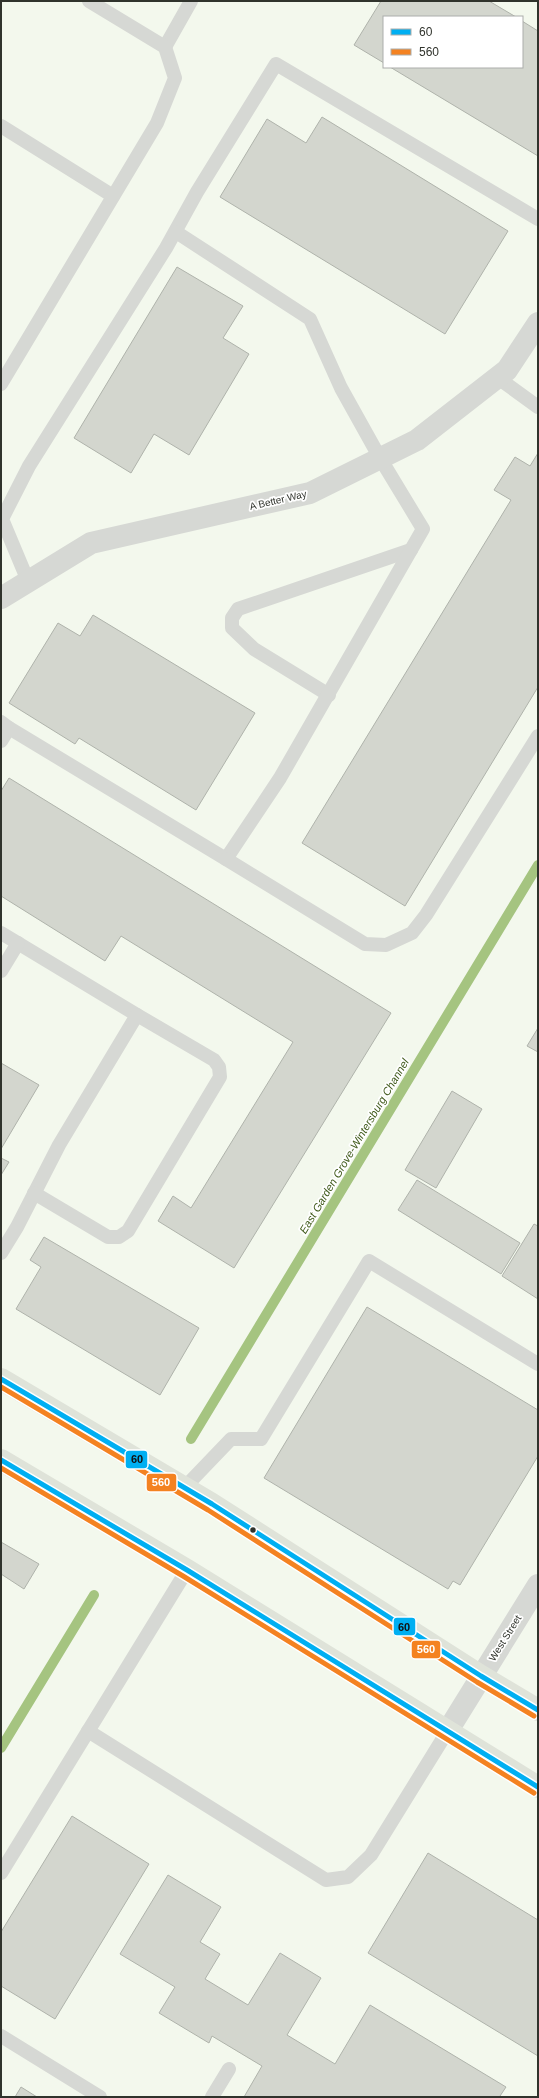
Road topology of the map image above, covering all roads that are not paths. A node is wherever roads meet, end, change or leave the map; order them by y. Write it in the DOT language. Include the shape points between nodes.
graph roads {
  1 [pos="88,1"];
  2 [pos="191,1"];
  3 [pos="165,47"];
  4 [pos="1,126"];
  5 [pos="113,196"];
  6 [pos="538,219"];
  7 [pos="176,232"];
  8 [pos="538,323"];
  9 [pos="498,378"];
  10 [pos="1,384"];
  11 [pos="538,407"];
  12 [pos="380,458"];
  13 [pos="411,550"];
  14 [pos="28,580"];
  15 [pos="1,598"];
  16 [pos="329,695"];
  17 [pos="5,725"];
  18 [pos="538,736"];
  19 [pos="1,741"];
  20 [pos="226,859"];
  21 [pos="1,933"];
  22 [pos="18,943"];
  23 [pos="1,972"];
  24 [pos="137,1014"];
  25 [pos="34,1192"];
  26 [pos="1,1253"];
  27 [pos="538,1364"];
  28 [pos="1,1379"];
  29 [pos="1,1460"];
  30 [pos="185,1487"];
  31 [pos="187,1570"];
  32 [pos="538,1586"];
  33 [pos="481,1676"];
  34 [pos="538,1710"];
  35 [pos="88,1731"];
  36 [pos="448,1732"];
  37 [pos="538,1787"];
  38 [pos="1,1873"];
  39 [pos="1,2036"];
  40 [pos="229,2069"];
  41 [pos="100,2097"];
  42 [pos="212,2097"];
  1 -- 3 [label="lane"];
  2 -- 3 [label="lane"];
  3 -- 5 [label="lane" via="175,78 157,123"];
  4 -- 5 [label="lane"];
  5 -- 10 [label="lane"];
  6 -- 7 [label="lane" via="276,64"];
  7 -- 12 [label="lane" via="310,319 341,388"];
  7 -- 14 [label="lane" via="29,466 2,519"];
  8 -- 9 [label="street, A Better Way" via="507,370"];
  9 -- 11 [label="lane"];
  9 -- 12 [label="street, A Better Way" via="417,440"];
  12 -- 13 [label="lane" via="423,529"];
  12 -- 14 [label="street, A Better Way" via="310,493 91,543"];
  13 -- 16 [label="lane"];
  13 -- 16 [label="lane" via="238,609 232,618 232,628 254,649"];
  14 -- 15 [label="street, A Better Way"];
  16 -- 20 [label="lane" via="280,778"];
  17 -- 19 [label="lane"];
  17 -- 20 [label="lane"];
  18 -- 20 [label="lane" via="426,915 412,933 386,945 365,944"];
  21 -- 22 [label="lane"];
  22 -- 23 [label="lane"];
  22 -- 24 [label="lane"];
  24 -- 25 [label="lane"];
  24 -- 25 [label="lane" via="214,1060 219,1067 220,1077 124,1234 108,1237"];
  25 -- 26 [label="lane"];
  27 -- 30 [label="lane" via="369,1261 261,1439 231,1439"];
  28 -- 30 [label="main road"];
  29 -- 31 [label="main road"];
  30 -- 33 [label="main road"];
  31 -- 35 [label="lane"];
  31 -- 36 [label="main road"];
  32 -- 33 [label="street, West Street"];
  33 -- 34 [label="main road"];
  33 -- 36 [label="street, West Street"];
  35 -- 36 [label="lane" via="326,1880 348,1877 371,1855"];
  35 -- 38 [label="lane"];
  36 -- 37 [label="main road"];
  39 -- 41 [label="lane"];
  40 -- 42 [label="lane"];
}
